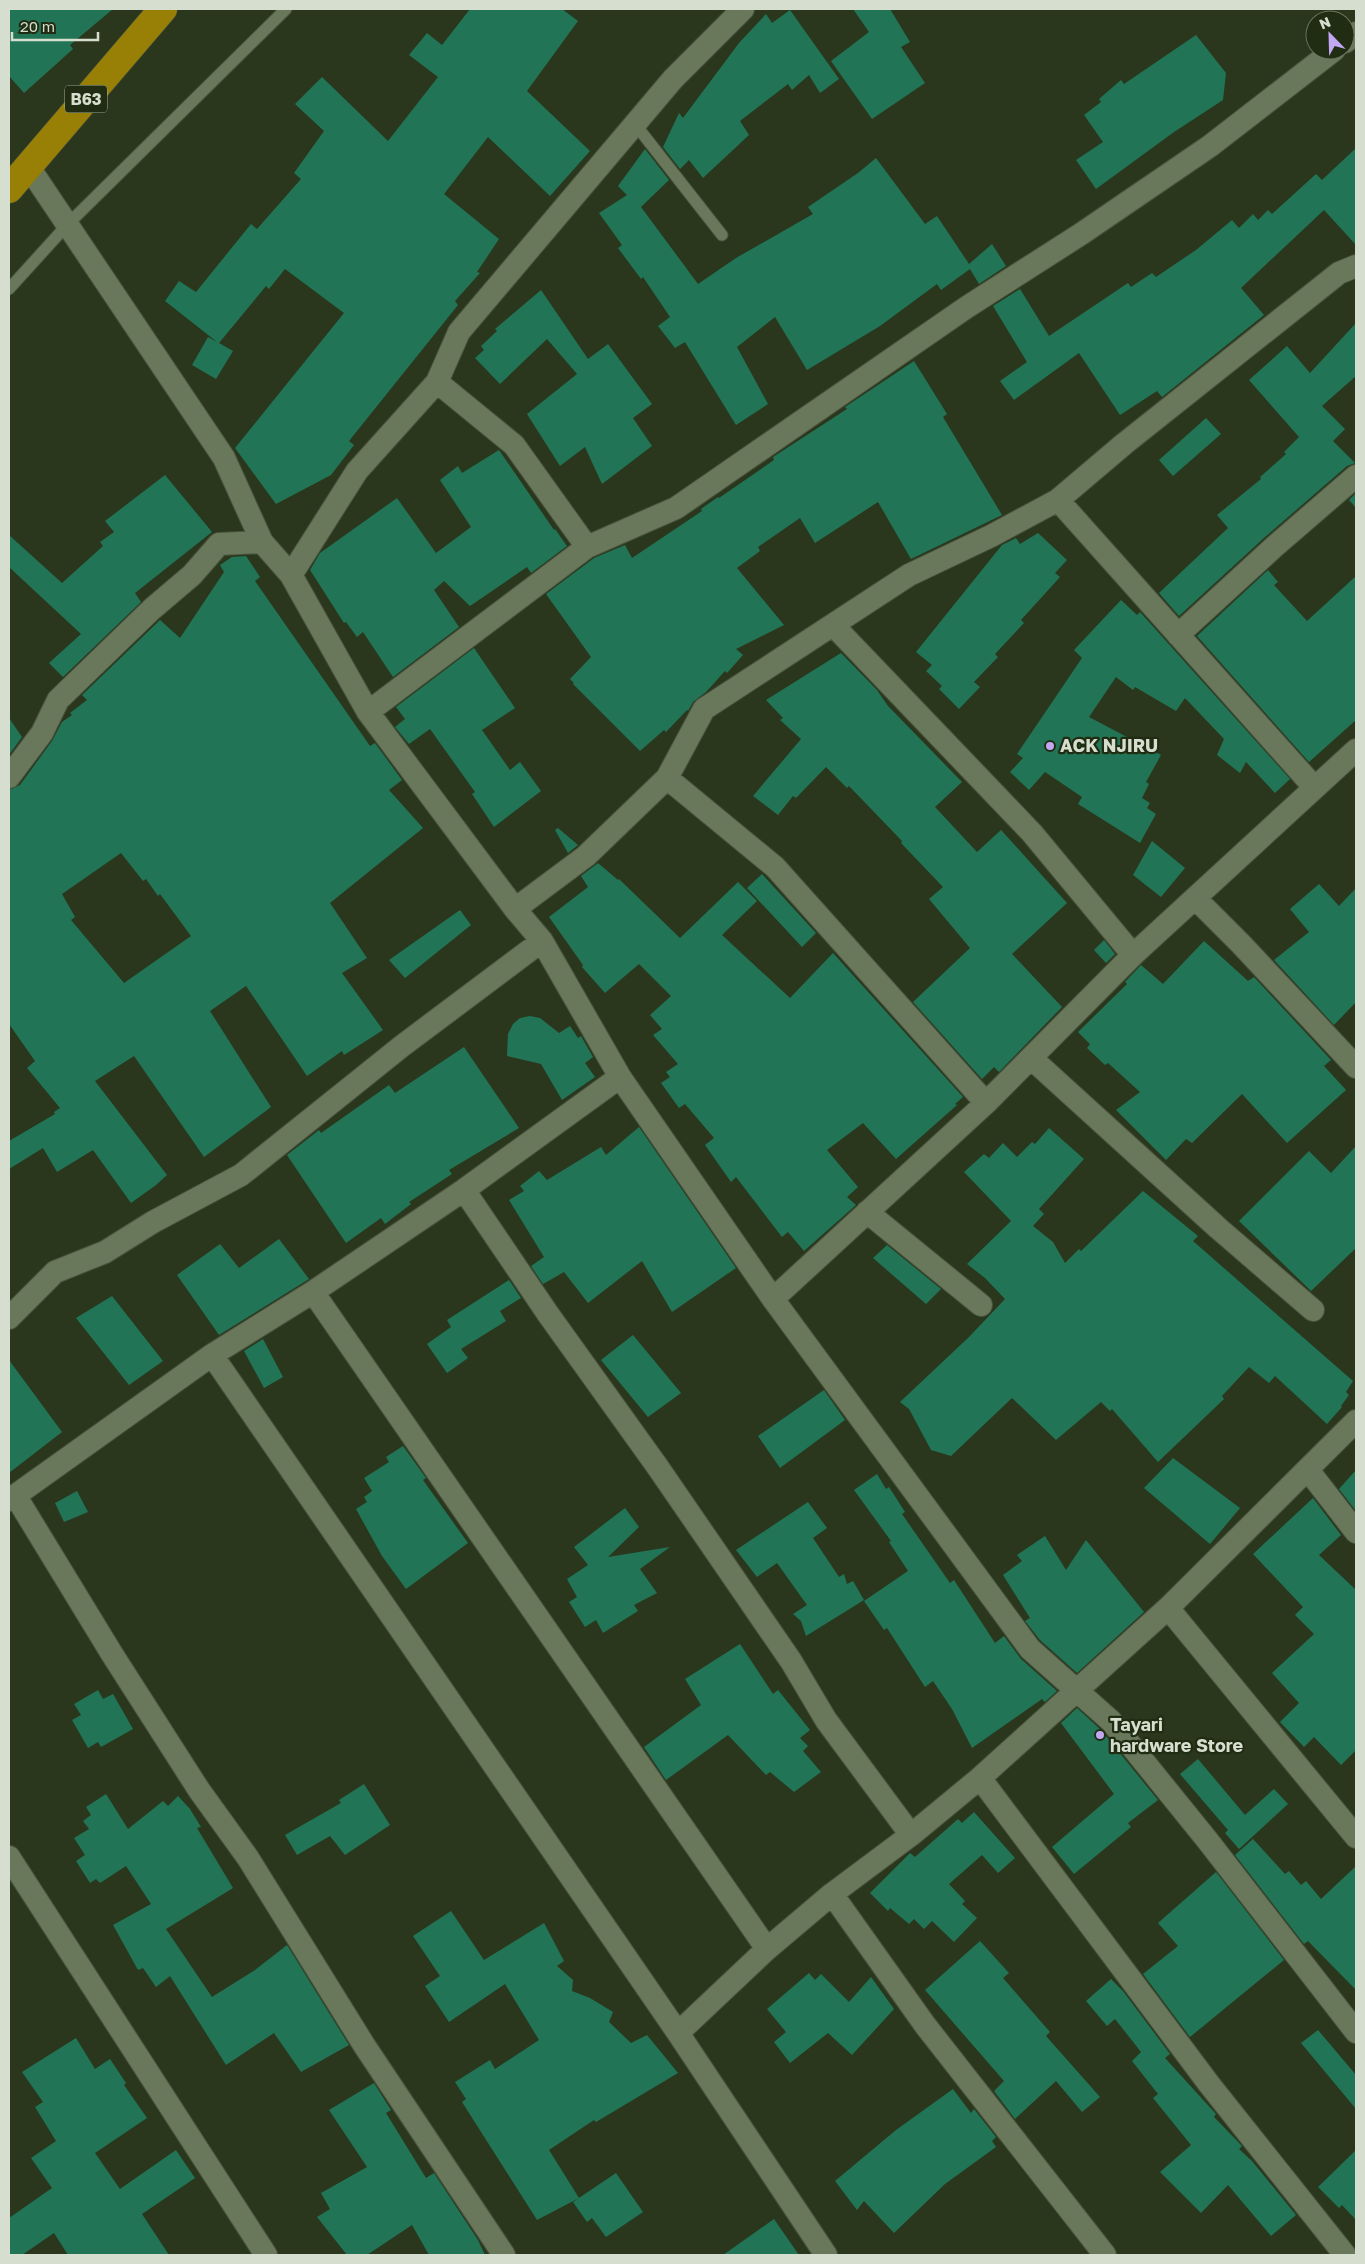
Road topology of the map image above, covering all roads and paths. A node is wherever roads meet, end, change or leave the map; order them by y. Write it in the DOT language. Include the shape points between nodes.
graph roads {
  1 [pos="163,9"];
  2 [pos="286,9"];
  3 [pos="743,9"];
  4 [pos="1321,60"];
  5 [pos="635,124"];
  6 [pos="28,166"];
  7 [pos="9,189"];
  8 [pos="67,226"];
  9 [pos="722,235"];
  10 [pos="1356,266"];
  11 [pos="9,289"];
  12 [pos="437,382"];
  13 [pos="1356,476"];
  14 [pos="1058,500"];
  15 [pos="262,542"];
  16 [pos="587,547"];
  17 [pos="291,575"];
  18 [pos="833,625"];
  19 [pos="1178,635"];
  20 [pos="368,712"];
  21 [pos="1356,750"];
  22 [pos="9,777"];
  23 [pos="667,778"];
  24 [pos="1314,787"];
  25 [pos="1195,898"];
  26 [pos="516,909"];
  27 [pos="542,941"];
  28 [pos="1133,955"];
  29 [pos="1032,1058"];
  30 [pos="1356,1067"];
  31 [pos="620,1077"];
  32 [pos="986,1104"];
  33 [pos="464,1190"];
  34 [pos="867,1212"];
  35 [pos="313,1292"];
  36 [pos="772,1299"];
  37 [pos="981,1305"];
  38 [pos="1314,1310"];
  39 [pos="9,1318"];
  40 [pos="212,1355"];
  41 [pos="1356,1421"];
  42 [pos="1308,1470"];
  43 [pos="12,1498"];
  44 [pos="1356,1532"];
  45 [pos="1168,1608"];
  46 [pos="1078,1689"];
  47 [pos="980,1778"];
  48 [pos="911,1835"];
  49 [pos="1356,1838"];
  50 [pos="9,1857"];
  51 [pos="832,1894"];
  52 [pos="768,1949"];
  53 [pos="1355,2027"];
  54 [pos="678,2033"];
  55 [pos="266,2255"];
  56 [pos="504,2255"];
  57 [pos="826,2255"];
  58 [pos="1105,2255"];
  59 [pos="1345,2255"];
  1 -- 6 [label="highway, B63"];
  2 -- 8 [label="lane"];
  3 -- 5 [label="street" via="673,79"];
  4 -- 16 [label="street" via="1210,146 967,307 676,508"];
  5 -- 9 [label="lane"];
  5 -- 12 [label="street" via="459,332"];
  6 -- 7 [label="highway, B63"];
  6 -- 8 [label="street"];
  8 -- 11 [label="lane"];
  8 -- 15 [label="street" via="224,458"];
  10 -- 14 [label="street" via="1339,272"];
  12 -- 16 [label="street" via="514,445"];
  12 -- 17 [label="street" via="357,471"];
  13 -- 19 [label="street"];
  14 -- 18 [label="street" via="909,575"];
  14 -- 19 [label="street"];
  15 -- 17 [label="street"];
  15 -- 22 [label="street" via="220,544 192,575 58,700 42,733"];
  16 -- 20 [label="street"];
  17 -- 20 [label="street"];
  18 -- 23 [label="street" via="704,709"];
  18 -- 28 [label="street" via="1032,833"];
  19 -- 24 [label="street"];
  20 -- 26 [label="street"];
  21 -- 24 [label="street"];
  23 -- 26 [label="street" via="586,856"];
  23 -- 32 [label="street" via="775,867"];
  24 -- 25 [label="street"];
  25 -- 28 [label="street"];
  25 -- 30 [label="street"];
  26 -- 27 [label="street"];
  27 -- 31 [label="street"];
  27 -- 39 [label="street" via="402,1046 241,1176 153,1222 105,1252 56,1272"];
  28 -- 29 [label="street"];
  29 -- 32 [label="street"];
  29 -- 38 [label="street" via="1218,1228"];
  31 -- 33 [label="street"];
  31 -- 36 [label="street"];
  32 -- 34 [label="street"];
  33 -- 35 [label="street"];
  33 -- 48 [label="street" via="785,1653 826,1720"];
  34 -- 36 [label="street"];
  34 -- 37 [label="street"];
  35 -- 40 [label="street"];
  35 -- 52 [label="street"];
  36 -- 46 [label="street" via="1030,1649"];
  40 -- 43 [label="street"];
  40 -- 54 [label="street"];
  41 -- 42 [label="street"];
  42 -- 44 [label="street"];
  42 -- 45 [label="street"];
  43 -- 56 [label="street" via="199,1790 248,1858 364,2045"];
  45 -- 46 [label="street"];
  45 -- 49 [label="street"];
  46 -- 47 [label="street"];
  46 -- 53 [label="street" via="1111,1720"];
  47 -- 48 [label="street"];
  47 -- 59 [label="street" via="1209,2084"];
  48 -- 51 [label="street"];
  50 -- 55 [label="street"];
  51 -- 52 [label="street"];
  51 -- 58 [label="street" via="925,2024"];
  52 -- 54 [label="street"];
  54 -- 57 [label="street"];
}
